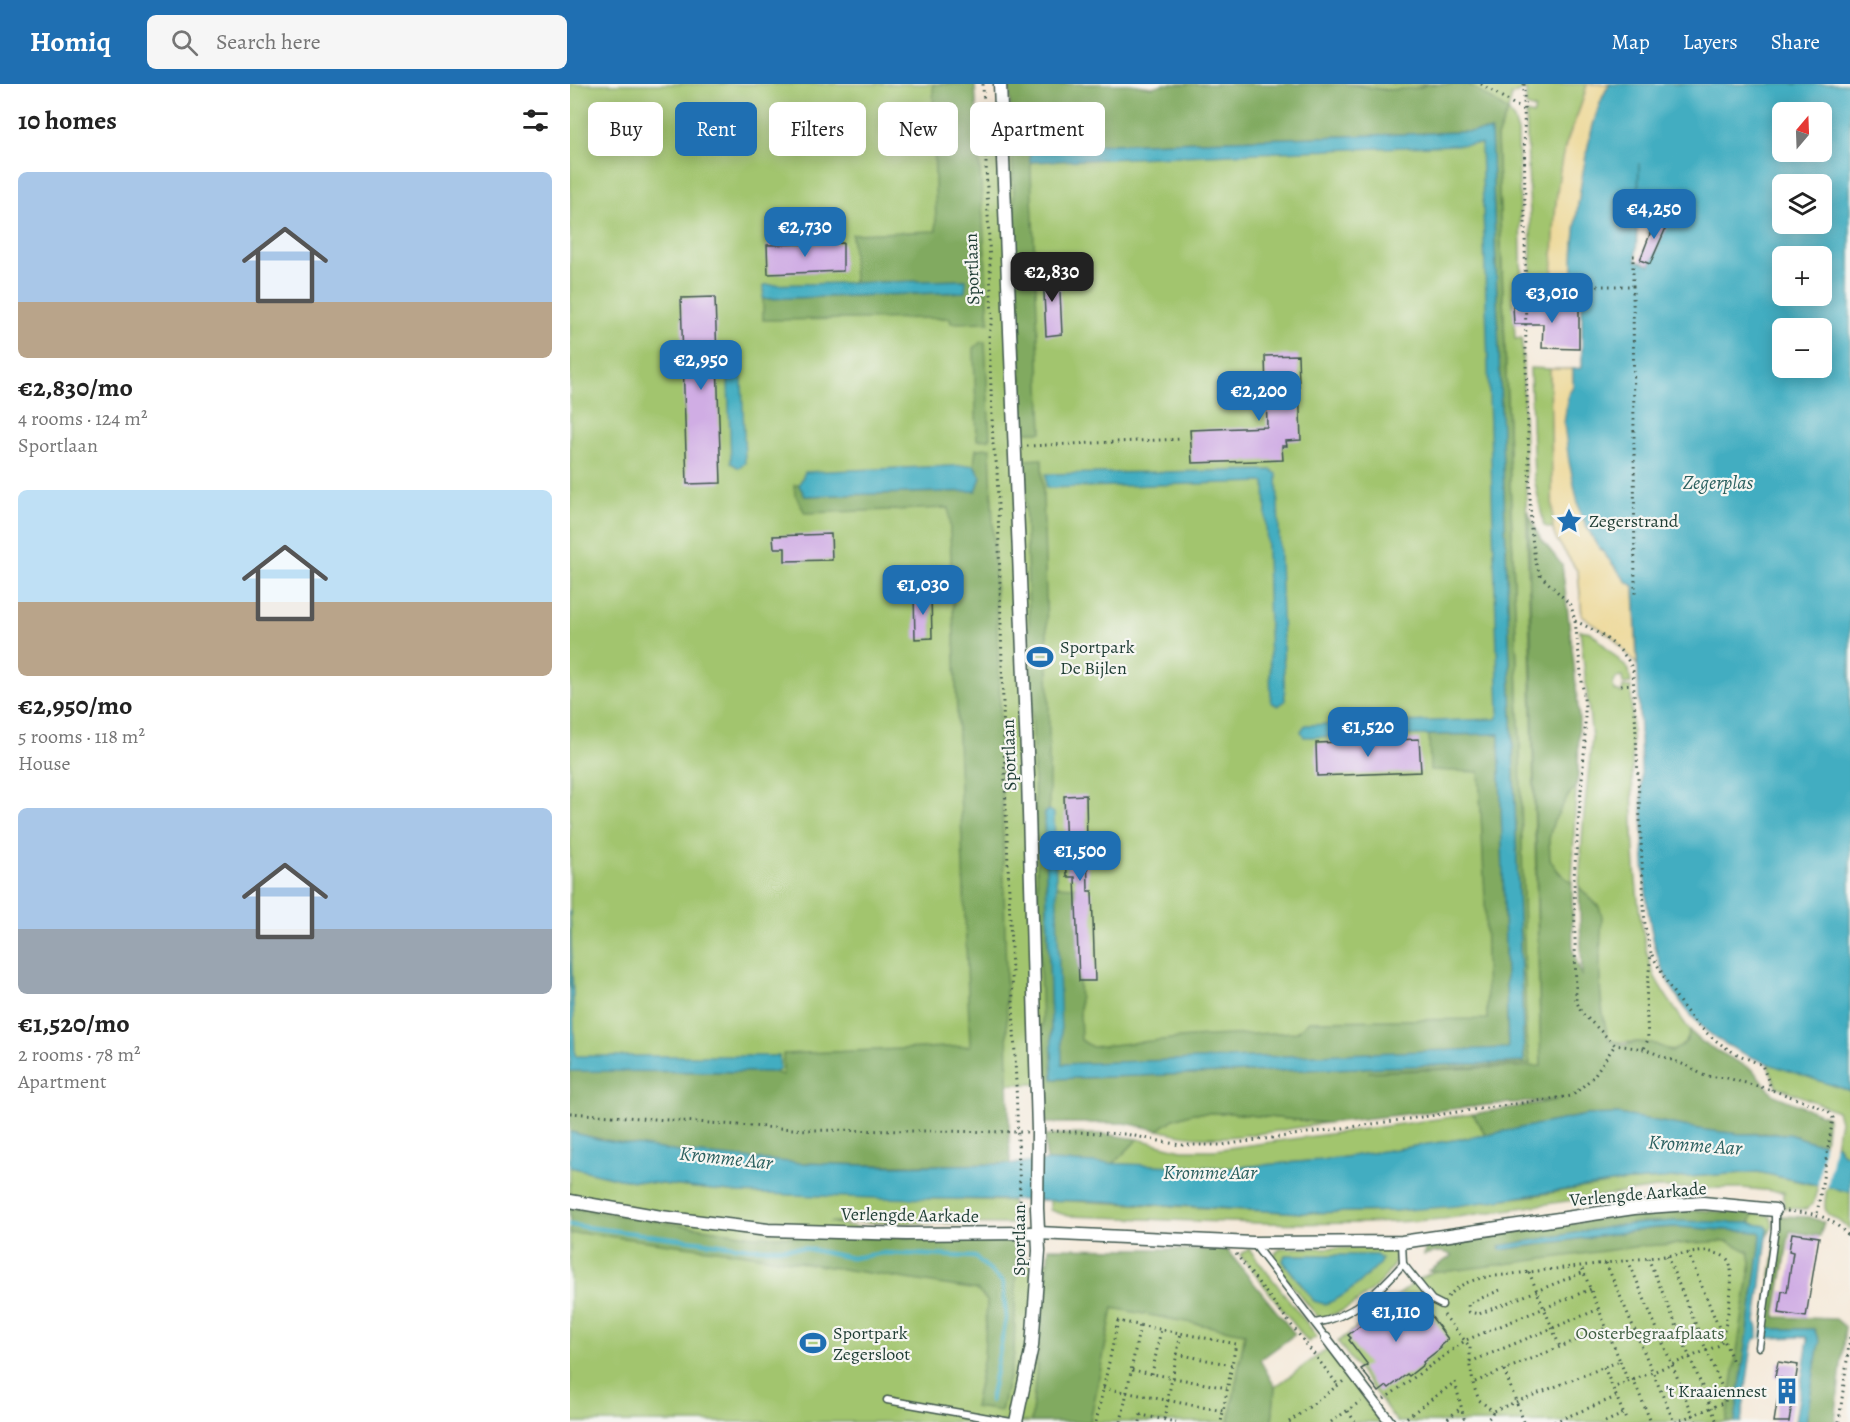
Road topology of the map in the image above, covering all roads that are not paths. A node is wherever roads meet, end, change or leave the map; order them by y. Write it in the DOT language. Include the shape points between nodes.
graph roads {
  1 [pos="1000,84"];
  2 [pos="570,1201"];
  3 [pos="1775,1210"];
  4 [pos="1038,1233"];
  5 [pos="1402,1242"];
  6 [pos="1252,1243"];
  7 [pos="1403,1264"];
  8 [pos="1442,1305"];
  9 [pos="1315,1323"];
  10 [pos="1326,1338"];
  11 [pos="1759,1347"];
  12 [pos="887,1400"];
  13 [pos="1011,1422"];
  14 [pos="1016,1422"];
  15 [pos="1390,1422"];
  1 -- 4 [label="street, Sportlaan" via="1028,777"];
  2 -- 4 [label="street, Verlengde Aarkade" via="768,1230"];
  3 -- 5 [label="street, Verlengde Aarkade" via="1703,1203 1634,1208"];
  3 -- 11 [label="lane"];
  4 -- 6 [label="street, Verlengde Aarkade"];
  4 -- 14 [label="street, Sportlaan" via="1032,1346"];
  5 -- 6 [label="street, Verlengde Aarkade"];
  5 -- 7 [label="lane"];
  6 -- 9 [label="lane"];
  7 -- 8 [label="lane" via="1432,1300"];
  7 -- 9 [label="lane" via="1359,1305 1332,1321"];
  9 -- 10 [label="lane"];
  10 -- 15 [label="street"];
  12 -- 13 [label="lane"];
}
